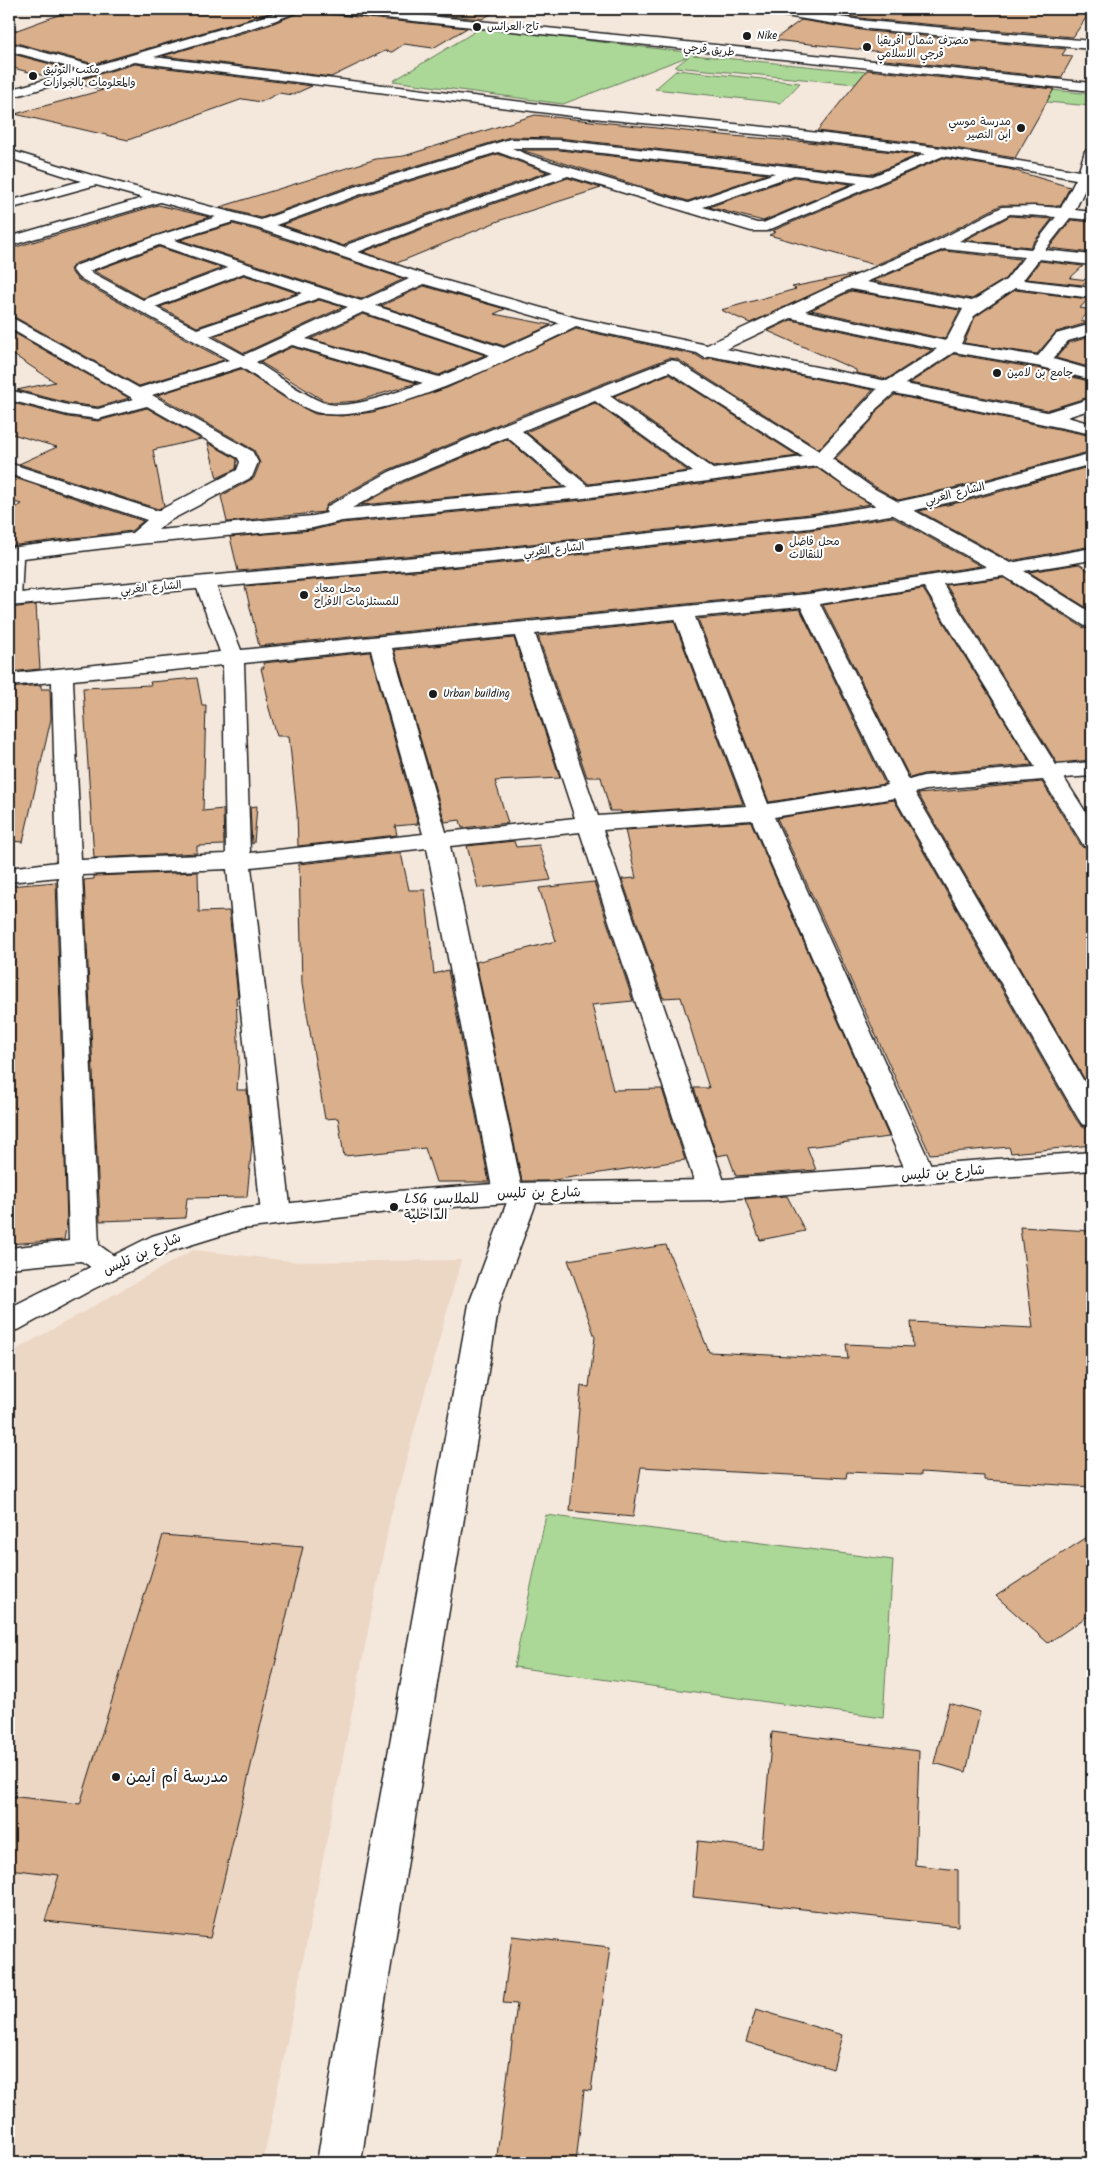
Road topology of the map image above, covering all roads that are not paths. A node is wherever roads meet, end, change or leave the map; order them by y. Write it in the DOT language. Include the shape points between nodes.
graph roads {
  1 [pos="300,9"];
  2 [pos="327,9"];
  3 [pos="399,9"];
  4 [pos="783,14"];
  5 [pos="883,14"];
  6 [pos="868,25"];
  7 [pos="1092,45"];
  8 [pos="9,47"];
  9 [pos="132,58"];
  10 [pos="92,69"];
  11 [pos="1092,78"];
  12 [pos="1092,87"];
  13 [pos="9,94"];
  14 [pos="572,112"];
  15 [pos="563,123"];
  16 [pos="550,131"];
  17 [pos="503,146"];
  18 [pos="1092,151"];
  19 [pos="942,152"];
  20 [pos="9,154"];
  21 [pos="570,171"];
  22 [pos="795,171"];
  23 [pos="1088,176"];
  24 [pos="96,180"];
  25 [pos="874,181"];
  26 [pos="161,197"];
  27 [pos="9,204"];
  28 [pos="690,207"];
  29 [pos="1067,212"];
  30 [pos="1092,216"];
  31 [pos="233,217"];
  32 [pos="262,225"];
  33 [pos="159,240"];
  34 [pos="9,242"];
  35 [pos="942,244"];
  36 [pos="1035,253"];
  37 [pos="347,255"];
  38 [pos="1092,260"];
  39 [pos="244,267"];
  40 [pos="422,279"];
  41 [pos="1012,283"];
  42 [pos="848,284"];
  43 [pos="320,292"];
  44 [pos="1092,293"];
  45 [pos="143,306"];
  46 [pos="975,306"];
  47 [pos="360,308"];
  48 [pos="789,313"];
  49 [pos="9,321"];
  50 [pos="574,322"];
  51 [pos="1092,329"];
  52 [pos="194,336"];
  53 [pos="289,339"];
  54 [pos="951,347"];
  55 [pos="710,351"];
  56 [pos="506,354"];
  57 [pos="243,361"];
  58 [pos="1043,362"];
  59 [pos="670,365"];
  60 [pos="1092,375"];
  61 [pos="439,382"];
  62 [pos="892,386"];
  63 [pos="596,394"];
  64 [pos="9,395"];
  65 [pos="142,397"];
  66 [pos="1092,403"];
  67 [pos="1048,418"];
  68 [pos="508,429"];
  69 [pos="1092,430"];
  70 [pos="1092,458"];
  71 [pos="821,460"];
  72 [pos="9,468"];
  73 [pos="708,474"];
  74 [pos="584,492"];
  75 [pos="897,508"];
  76 [pos="160,518"];
  77 [pos="313,522"];
  78 [pos="138,538"];
  79 [pos="11,554"];
  80 [pos="1092,554"];
  81 [pos="1008,570"];
  82 [pos="930,580"];
  83 [pos="205,583"];
  84 [pos="10,599"];
  85 [pos="808,600"];
  86 [pos="683,613"];
  87 [pos="1092,622"];
  88 [pos="523,629"];
  89 [pos="380,644"];
  90 [pos="233,658"];
  91 [pos="62,675"];
  92 [pos="9,680"];
  93 [pos="1092,769"];
  94 [pos="1050,773"];
  95 [pos="902,790"];
  96 [pos="760,812"];
  97 [pos="588,824"];
  98 [pos="437,840"];
  99 [pos="1092,841"];
  100 [pos="238,861"];
  101 [pos="68,868"];
  102 [pos="9,874"];
  103 [pos="1092,1118"];
  104 [pos="1092,1161"];
  105 [pos="921,1174"];
  106 [pos="712,1190"];
  107 [pos="517,1193"];
  108 [pos="276,1214"];
  109 [pos="84,1250"];
  110 [pos="9,1258"];
  111 [pos="110,1268"];
  112 [pos="9,1321"];
  113 [pos="338,2163"];
  1 -- 9 [label="main road" via="232,32"];
  2 -- 12 [label="main road, طريق قرجي"];
  3 -- 11 [label="main road, طريق قرجي"];
  4 -- 6 [label="main road"];
  5 -- 6 [label="main road"];
  6 -- 7 [label="main road"];
  8 -- 10 [label="main road"];
  9 -- 10 [label="main road"];
  9 -- 14 [label="main road"];
  10 -- 13 [label="main road"];
  14 -- 15 [label="main road"];
  14 -- 19 [label="main road"];
  16 -- 17 [label="main road"];
  17 -- 21 [label="main road" via="526,159"];
  17 -- 22 [label="main road" via="559,144"];
  17 -- 32 [label="main road" via="356,191"];
  18 -- 23 [label="main road"];
  19 -- 23 [label="main road"];
  19 -- 25 [label="main road"];
  20 -- 24 [label="main road"];
  21 -- 28 [label="main road"];
  21 -- 37 [label="main road" via="364,243"];
  22 -- 25 [label="main road"];
  22 -- 28 [label="main road"];
  23 -- 29 [label="main road"];
  24 -- 26 [label="main road"];
  24 -- 27 [label="main road"];
  25 -- 28 [label="main road" via="766,228 756,228"];
  26 -- 31 [label="main road"];
  26 -- 34 [label="main road"];
  29 -- 30 [label="main road"];
  29 -- 35 [label="main road" via="1007,210"];
  29 -- 36 [label="main road"];
  31 -- 32 [label="main road"];
  31 -- 33 [label="main road"];
  32 -- 37 [label="main road"];
  33 -- 39 [label="main road"];
  33 -- 45 [label="main road" via="80,269 83,274"];
  35 -- 36 [label="main road"];
  35 -- 42 [label="main road"];
  36 -- 38 [label="main road"];
  36 -- 41 [label="main road"];
  37 -- 40 [label="main road"];
  39 -- 43 [label="main road"];
  39 -- 45 [label="main road"];
  40 -- 47 [label="main road"];
  40 -- 50 [label="main road"];
  41 -- 44 [label="main road"];
  41 -- 46 [label="main road"];
  42 -- 46 [label="main road"];
  42 -- 48 [label="main road"];
  43 -- 47 [label="main road"];
  43 -- 52 [label="main road"];
  45 -- 52 [label="main road"];
  46 -- 54 [label="main road" via="967,314"];
  47 -- 53 [label="main road"];
  47 -- 56 [label="main road"];
  48 -- 54 [label="main road"];
  48 -- 55 [label="main road"];
  49 -- 65 [label="main road"];
  50 -- 55 [label="main road"];
  50 -- 56 [label="main road"];
  51 -- 58 [label="main road" via="1062,336"];
  52 -- 57 [label="main road"];
  53 -- 57 [label="main road"];
  53 -- 61 [label="main road"];
  54 -- 58 [label="main road"];
  54 -- 62 [label="main road"];
  55 -- 59 [label="main road"];
  55 -- 62 [label="main road"];
  56 -- 61 [label="main road"];
  57 -- 61 [label="main road" via="327,410 352,410"];
  57 -- 65 [label="main road"];
  58 -- 60 [label="main road"];
  59 -- 63 [label="main road"];
  59 -- 71 [label="main road"];
  62 -- 67 [label="main road"];
  62 -- 71 [label="main road" via="868,407 864,416"];
  63 -- 68 [label="main road"];
  63 -- 73 [label="main road"];
  64 -- 65 [label="main road" via="98,414"];
  65 -- 76 [label="main road" via="246,456 249,462 245,473"];
  66 -- 67 [label="main road"];
  67 -- 69 [label="main road"];
  68 -- 74 [label="main road"];
  68 -- 77 [label="main road" via="396,476"];
  70 -- 75 [label="main road, الشارع الغربي"];
  71 -- 73 [label="main road"];
  71 -- 75 [label="main road" via="866,492"];
  72 -- 76 [label="main road"];
  73 -- 74 [label="main road"];
  74 -- 77 [label="main road" via="362,513"];
  75 -- 81 [label="main road"];
  75 -- 83 [label="main road, الشارع الغربي" via="670,538"];
  76 -- 78 [label="main road"];
  77 -- 78 [label="main road"];
  78 -- 79 [label="main road"];
  79 -- 84 [label="main road"];
  80 -- 81 [label="main road"];
  81 -- 82 [label="main road"];
  81 -- 87 [label="main road"];
  82 -- 85 [label="main road"];
  82 -- 94 [label="main road"];
  83 -- 84 [label="main road, الشارع الغربي"];
  83 -- 90 [label="main road"];
  85 -- 86 [label="main road"];
  85 -- 95 [label="main road"];
  86 -- 88 [label="main road"];
  86 -- 96 [label="main road"];
  88 -- 89 [label="main road"];
  88 -- 97 [label="main road"];
  89 -- 90 [label="main road"];
  89 -- 98 [label="main road"];
  90 -- 91 [label="main road"];
  90 -- 100 [label="main road"];
  91 -- 92 [label="main road"];
  91 -- 101 [label="main road"];
  93 -- 94 [label="main road"];
  94 -- 95 [label="main road" via="923,783"];
  94 -- 99 [label="main road"];
  95 -- 96 [label="main road"];
  95 -- 103 [label="main road"];
  96 -- 97 [label="main road"];
  96 -- 105 [label="main road"];
  97 -- 98 [label="main road"];
  97 -- 106 [label="main road"];
  98 -- 100 [label="main road"];
  98 -- 107 [label="main road"];
  100 -- 101 [label="main road"];
  100 -- 108 [label="main road"];
  101 -- 102 [label="main road"];
  101 -- 109 [label="main road"];
  104 -- 105 [label="main road, شارع بن تليس"];
  105 -- 106 [label="main road, شارع بن تليس"];
  106 -- 107 [label="main road, شارع بن تليس"];
  107 -- 108 [label="main road, شارع بن تليس"];
  107 -- 113 [label="main road" via="484,1304"];
  108 -- 111 [label="main road, شارع بن تليس" via="240,1219 189,1233"];
  109 -- 110 [label="main road"];
  109 -- 111 [label="main road" via="96,1255"];
  111 -- 112 [label="main road, شارع بن تليس"];
}
